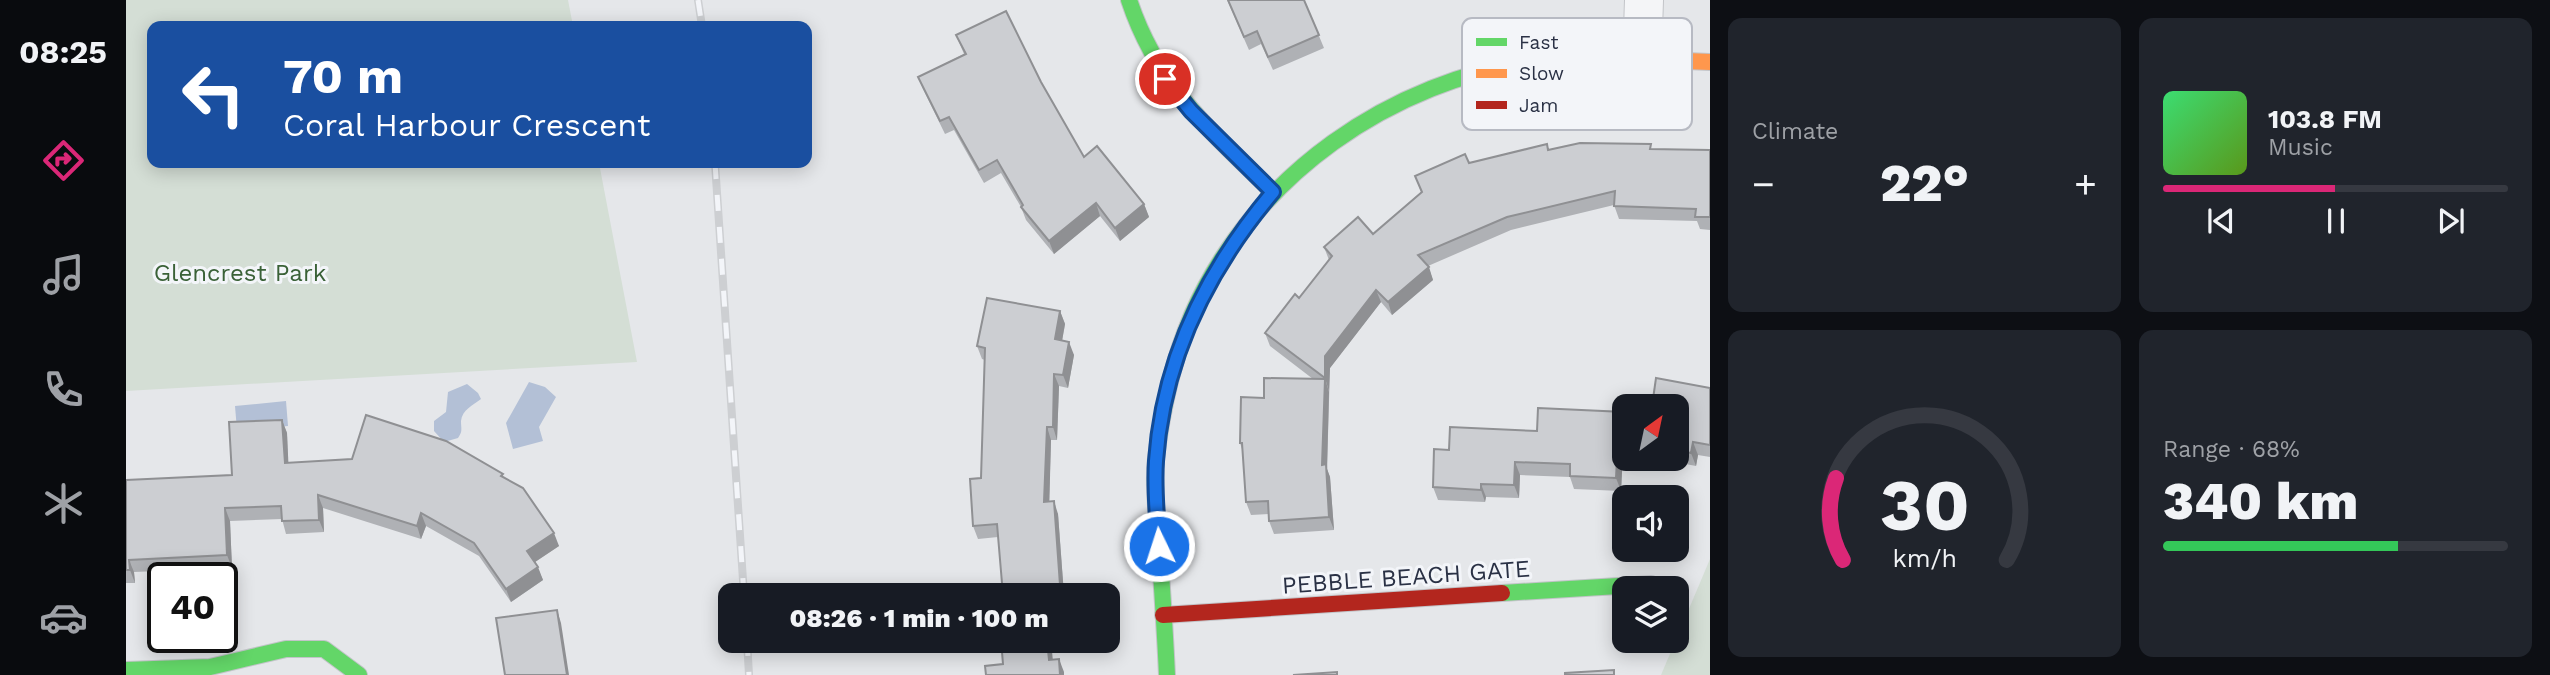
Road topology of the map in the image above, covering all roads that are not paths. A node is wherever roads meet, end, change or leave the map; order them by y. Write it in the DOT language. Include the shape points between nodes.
graph roads {
  1 [pos="1129,0"];
  2 [pos="1644,0"];
  3 [pos="1643,18"];
  4 [pos="1692,61"];
  5 [pos="1710,62"];
  6 [pos="1462,77"];
  7 [pos="1273,192"];
  8 [pos="1612,586"];
  9 [pos="1163,615"];
  10 [pos="126,670"];
  11 [pos="359,675"];
  12 [pos="1167,675"];
  1 -- 7 [label="street" via="1144,43 1165,79"];
  2 -- 3 [label="street"];
  4 -- 5 [label="street"];
  6 -- 7 [label="street" via="1413,93 1359,122"];
  7 -- 9 [label="street" via="1215,270 1188,327 1167,388 1156,460"];
  8 -- 9 [label="street, PEBBLE BEACH GATE"];
  9 -- 12 [label="street"];
  10 -- 11 [label="street" via="210,667 286,649 324,649"];
}
